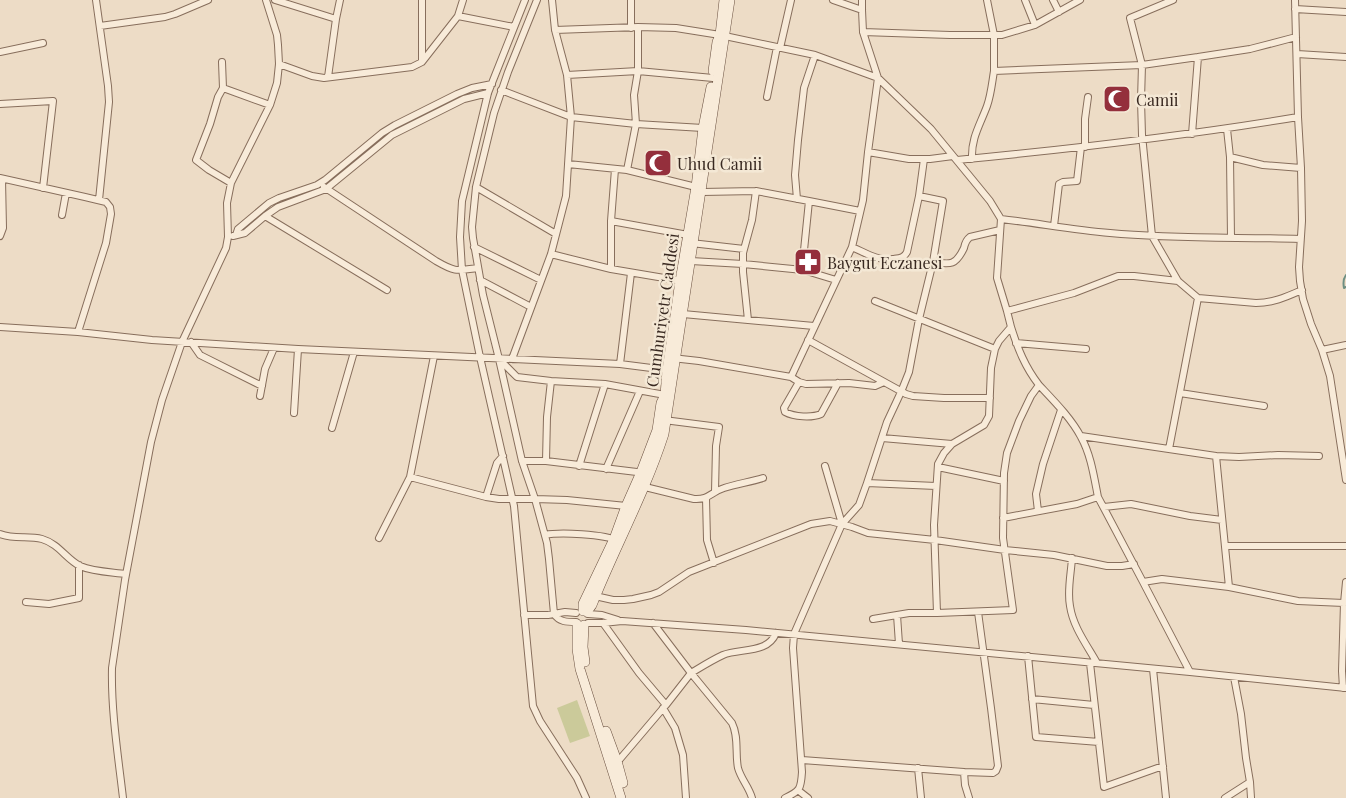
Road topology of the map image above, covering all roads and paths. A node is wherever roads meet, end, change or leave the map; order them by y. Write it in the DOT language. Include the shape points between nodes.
graph roads {
  1 [pos="96,0"];
  2 [pos="208,0"];
  3 [pos="266,0"];
  4 [pos="275,0"];
  5 [pos="340,0"];
  6 [pos="422,0"];
  7 [pos="463,0"];
  8 [pos="525,0"];
  9 [pos="537,0"];
  10 [pos="552,0"];
  11 [pos="630,0"];
  12 [pos="724,0"];
  13 [pos="730,0"];
  14 [pos="791,0"];
  15 [pos="833,0"];
  16 [pos="862,0"];
  17 [pos="986,0"];
  18 [pos="1025,0"];
  19 [pos="1053,0"];
  20 [pos="1080,0"];
  21 [pos="1173,0"];
  22 [pos="1295,0"];
  23 [pos="1295,9"];
  24 [pos="862,10"];
  25 [pos="1059,12"];
  26 [pos="1346,12"];
  27 [pos="458,16"];
  28 [pos="336,19"];
  29 [pos="1035,25"];
  30 [pos="100,26"];
  31 [pos="514,27"];
  32 [pos="634,28"];
  33 [pos="555,30"];
  34 [pos="863,32"];
  35 [pos="722,35"];
  36 [pos="994,35"];
  37 [pos="1296,37"];
  38 [pos="43,43"];
  39 [pos="779,47"];
  40 [pos="0,52"];
  41 [pos="1297,54"];
  42 [pos="814,55"];
  43 [pos="1346,57"];
  44 [pos="1198,58"];
  45 [pos="222,62"];
  46 [pos="422,62"];
  47 [pos="279,64"];
  48 [pos="1142,66"];
  49 [pos="638,71"];
  50 [pos="994,72"];
  51 [pos="567,75"];
  52 [pos="328,77"];
  53 [pos="712,78"];
  54 [pos="878,78"];
  55 [pos="492,84"];
  56 [pos="223,88"];
  57 [pos="501,90"];
  58 [pos="488,93"];
  59 [pos="1088,97"];
  60 [pos="768,98"];
  61 [pos="0,104"];
  62 [pos="270,105"];
  63 [pos="572,117"];
  64 [pos="1298,117"];
  65 [pos="636,124"];
  66 [pos="704,128"];
  67 [pos="1227,129"];
  68 [pos="1192,134"];
  69 [pos="1143,139"];
  70 [pos="1083,147"];
  71 [pos="868,152"];
  72 [pos="1230,157"];
  73 [pos="955,158"];
  74 [pos="924,159"];
  75 [pos="972,159"];
  76 [pos="568,164"];
  77 [pos="1301,168"];
  78 [pos="614,169"];
  79 [pos="627,170"];
  80 [pos="1,178"];
  81 [pos="231,183"];
  82 [pos="321,183"];
  83 [pos="476,187"];
  84 [pos="43,188"];
  85 [pos="326,188"];
  86 [pos="699,189"];
  87 [pos="756,191"];
  88 [pos="66,192"];
  89 [pos="919,196"];
  90 [pos="797,199"];
  91 [pos="99,200"];
  92 [pos="809,201"];
  93 [pos="860,211"];
  94 [pos="62,215"];
  95 [pos="265,216"];
  96 [pos="1001,218"];
  97 [pos="611,221"];
  98 [pos="1054,226"];
  99 [pos="1000,230"];
  100 [pos="556,234"];
  101 [pos="236,235"];
  102 [pos="0,236"];
  103 [pos="1152,236"];
  104 [pos="228,237"];
  105 [pos="1231,238"];
  106 [pos="1300,239"];
  107 [pos="689,240"];
  108 [pos="474,247"];
  109 [pos="852,247"];
  110 [pos="744,249"];
  111 [pos="551,254"];
  112 [pos="691,262"];
  113 [pos="933,262"];
  114 [pos="743,264"];
  115 [pos="478,268"];
  116 [pos="611,269"];
  117 [pos="462,270"];
  118 [pos="802,270"];
  119 [pos="631,272"];
  120 [pos="480,280"];
  121 [pos="541,280"];
  122 [pos="836,280"];
  123 [pos="684,281"];
  124 [pos="1178,281"];
  125 [pos="386,290"];
  126 [pos="1302,290"];
  127 [pos="1198,298"];
  128 [pos="874,301"];
  129 [pos="532,308"];
  130 [pos="1008,311"];
  131 [pos="683,314"];
  132 [pos="919,319"];
  133 [pos="748,320"];
  134 [pos="814,326"];
  135 [pos="0,327"];
  136 [pos="1012,327"];
  137 [pos="78,332"];
  138 [pos="808,340"];
  139 [pos="182,342"];
  140 [pos="191,342"];
  141 [pos="1016,343"];
  142 [pos="1346,345"];
  143 [pos="274,348"];
  144 [pos="298,349"];
  145 [pos="995,349"];
  146 [pos="1086,349"];
  147 [pos="1322,350"];
  148 [pos="354,352"];
  149 [pos="434,356"];
  150 [pos="480,357"];
  151 [pos="673,358"];
  152 [pos="499,359"];
  153 [pos="512,359"];
  154 [pos="620,364"];
  155 [pos="667,370"];
  156 [pos="791,376"];
  157 [pos="551,381"];
  158 [pos="799,382"];
  159 [pos="884,382"];
  160 [pos="838,383"];
  161 [pos="604,384"];
  162 [pos="1040,385"];
  163 [pos="262,386"];
  164 [pos="640,391"];
  165 [pos="901,392"];
  166 [pos="1180,394"];
  167 [pos="665,395"];
  168 [pos="260,396"];
  169 [pos="990,398"];
  170 [pos="1264,406"];
  171 [pos="1061,410"];
  172 [pos="294,413"];
  173 [pos="663,420"];
  174 [pos="332,428"];
  175 [pos="1081,436"];
  176 [pos="882,438"];
  177 [pos="952,444"];
  178 [pos="1344,444"];
  179 [pos="1169,449"];
  180 [pos="503,456"];
  181 [pos="1216,456"];
  182 [pos="1319,456"];
  183 [pos="522,461"];
  184 [pos="546,461"];
  185 [pos="579,466"];
  186 [pos="824,466"];
  187 [pos="938,467"];
  188 [pos="606,469"];
  189 [pos="646,473"];
  190 [pos="410,477"];
  191 [pos="763,478"];
  192 [pos="1346,480"];
  193 [pos="1004,481"];
  194 [pos="867,483"];
  195 [pos="640,485"];
  196 [pos="936,486"];
  197 [pos="715,492"];
  198 [pos="486,497"];
  199 [pos="1098,497"];
  200 [pos="535,498"];
  201 [pos="706,498"];
  202 [pos="512,500"];
  203 [pos="626,506"];
  204 [pos="1104,507"];
  205 [pos="1038,511"];
  206 [pos="1003,518"];
  207 [pos="1222,520"];
  208 [pos="842,524"];
  209 [pos="0,534"];
  210 [pos="545,535"];
  211 [pos="378,538"];
  212 [pos="616,540"];
  213 [pos="934,540"];
  214 [pos="1225,546"];
  215 [pos="1346,546"];
  216 [pos="1005,550"];
  217 [pos="1072,558"];
  218 [pos="714,563"];
  219 [pos="1134,564"];
  220 [pos="79,565"];
  221 [pos="126,574"];
  222 [pos="1143,582"];
  223 [pos="1346,582"];
  224 [pos="1229,587"];
  225 [pos="596,596"];
  226 [pos="26,602"];
  227 [pos="1344,603"];
  228 [pos="584,612"];
  229 [pos="978,612"];
  230 [pos="937,613"];
  231 [pos="554,614"];
  232 [pos="897,614"];
  233 [pos="524,615"];
  234 [pos="873,618"];
  235 [pos="622,621"];
  236 [pos="581,623"];
  237 [pos="602,623"];
  238 [pos="654,623"];
  239 [pos="776,633"];
  240 [pos="794,634"];
  241 [pos="899,644"];
  242 [pos="983,651"];
  243 [pos="1028,656"];
  244 [pos="1093,663"];
  245 [pos="1153,669"];
  246 [pos="1190,672"];
  247 [pos="691,673"];
  248 [pos="1234,677"];
  249 [pos="1344,688"];
  250 [pos="1032,699"];
  251 [pos="1094,705"];
  252 [pos="664,707"];
  253 [pos="1099,742"];
  254 [pos="802,760"];
  255 [pos="614,763"];
  256 [pos="1163,766"];
  257 [pos="918,768"];
  258 [pos="964,772"];
  259 [pos="1250,782"];
  260 [pos="798,791"];
  261 [pos="123,798"];
  262 [pos="586,798"];
  263 [pos="621,798"];
  264 [pos="626,798"];
  265 [pos="686,798"];
  266 [pos="752,798"];
  267 [pos="785,798"];
  268 [pos="808,798"];
  269 [pos="921,798"];
  270 [pos="969,798"];
  271 [pos="1166,798"];
  272 [pos="1226,798"];
  273 [pos="1252,798"];
  1 -- 30 [label="street"];
  2 -- 30 [label="street" via="165,17"];
  3 -- 47 [label="street" via="276,35"];
  4 -- 28 [label="street"];
  5 -- 28 [label="street"];
  6 -- 46 [label="street"];
  7 -- 27 [label="street"];
  8 -- 31 [label="street"];
  9 -- 57 [label="street"];
  10 -- 33 [label="street"];
  11 -- 32 [label="street"];
  12 -- 35 [label="main road"];
  13 -- 35 [label="main road"];
  14 -- 39 [label="street"];
  15 -- 24 [label="street"];
  16 -- 24 [label="street"];
  17 -- 36 [label="street"];
  18 -- 29 [label="street"];
  19 -- 25 [label="street"];
  20 -- 25 [label="street"];
  21 -- 48 [label="street" via="1130,18"];
  22 -- 23 [label="street"];
  23 -- 26 [label="street"];
  23 -- 37 [label="street"];
  24 -- 34 [label="street"];
  25 -- 29 [label="street"];
  27 -- 31 [label="street"];
  27 -- 46 [label="street"];
  28 -- 52 [label="street"];
  29 -- 36 [label="street"];
  30 -- 91 [label="street" via="109,102"];
  31 -- 55 [label="street"];
  32 -- 33 [label="street"];
  32 -- 35 [label="street" via="676,28"];
  32 -- 49 [label="street"];
  33 -- 51 [label="street"];
  34 -- 36 [label="street"];
  34 -- 54 [label="street"];
  35 -- 39 [label="street"];
  35 -- 53 [label="main road" via="717,42"];
  35 -- 86 [label="main road"];
  36 -- 50 [label="street"];
  37 -- 41 [label="street"];
  37 -- 44 [label="street"];
  38 -- 40 [label="street"];
  39 -- 42 [label="street"];
  39 -- 60 [label="street"];
  41 -- 43 [label="street"];
  41 -- 64 [label="street"];
  42 -- 54 [label="street"];
  42 -- 90 [label="street" via="804,88 795,175"];
  44 -- 48 [label="street"];
  44 -- 68 [label="street"];
  45 -- 56 [label="street"];
  46 -- 52 [label="street" via="406,69"];
  47 -- 52 [label="street" via="316,77"];
  47 -- 62 [label="street"];
  48 -- 50 [label="street"];
  48 -- 69 [label="street"];
  49 -- 51 [label="street"];
  49 -- 53 [label="street"];
  49 -- 65 [label="street" via="634,95"];
  50 -- 75 [label="street" via="988,104 974,136"];
  51 -- 63 [label="street"];
  53 -- 66 [label="main road"];
  54 -- 71 [label="street"];
  54 -- 73 [label="street" via="931,129"];
  55 -- 58 [label="street"];
  55 -- 82 [label="street" via="457,94 394,125"];
  56 -- 62 [label="street"];
  56 -- 81 [label="street" via="196,160"];
  57 -- 63 [label="street"];
  57 -- 83 [label="street"];
  58 -- 85 [label="street" via="472,96 392,135"];
  58 -- 117 [label="street" via="462,201"];
  59 -- 70 [label="street"];
  61 -- 84 [label="street" via="53,101"];
  62 -- 81 [label="street"];
  63 -- 65 [label="street"];
  63 -- 76 [label="street"];
  64 -- 67 [label="street"];
  64 -- 77 [label="street"];
  65 -- 66 [label="street"];
  65 -- 79 [label="street"];
  66 -- 86 [label="main road"];
  67 -- 68 [label="street"];
  67 -- 72 [label="street"];
  68 -- 69 [label="street"];
  69 -- 70 [label="street"];
  69 -- 103 [label="street"];
  70 -- 75 [label="street"];
  70 -- 98 [label="street" via="1077,182 1060,184"];
  71 -- 74 [label="street"];
  71 -- 93 [label="street"];
  72 -- 77 [label="street" via="1263,166"];
  72 -- 105 [label="street"];
  73 -- 74 [label="street"];
  73 -- 75 [label="street"];
  73 -- 96 [label="street"];
  74 -- 89 [label="street"];
  76 -- 78 [label="street"];
  76 -- 100 [label="street" via="566,196"];
  77 -- 106 [label="street"];
  78 -- 79 [label="street"];
  78 -- 97 [label="street"];
  79 -- 86 [label="street"];
  80 -- 84 [label="street"];
  80 -- 102 [label="street" via="3,228"];
  81 -- 104 [label="street" via="226,211"];
  82 -- 85 [label="street"];
  82 -- 101 [label="street" via="279,198 238,229"];
  83 -- 100 [label="street"];
  83 -- 108 [label="street" via="472,227"];
  84 -- 88 [label="street"];
  85 -- 95 [label="street" via="285,204"];
  85 -- 117 [label="street" via="436,261 451,269"];
  86 -- 87 [label="street"];
  86 -- 107 [label="main road"];
  87 -- 90 [label="street"];
  87 -- 110 [label="street"];
  88 -- 91 [label="street"];
  88 -- 94 [label="street"];
  89 -- 109 [label="street" via="904,257 883,260"];
  89 -- 113 [label="street" via="943,201"];
  90 -- 92 [label="street"];
  91 -- 137 [label="street" via="110,207 109,230"];
  92 -- 93 [label="street"];
  92 -- 118 [label="street"];
  93 -- 109 [label="street"];
  95 -- 101 [label="street" via="245,233"];
  95 -- 125 [label="street"];
  96 -- 98 [label="street"];
  96 -- 99 [label="street"];
  97 -- 107 [label="street"];
  97 -- 116 [label="street"];
  98 -- 103 [label="street"];
  99 -- 113 [label="street" via="970,237 954,262"];
  99 -- 130 [label="street" via="997,278"];
  100 -- 111 [label="street"];
  101 -- 104 [label="street"];
  103 -- 105 [label="street"];
  103 -- 124 [label="street"];
  104 -- 139 [label="street" via="226,248"];
  105 -- 106 [label="street"];
  106 -- 126 [label="street"];
  107 -- 110 [label="street"];
  107 -- 112 [label="main road"];
  107 -- 123 [label="main road, Cumhuriyetr Caddesi"];
  108 -- 115 [label="street"];
  108 -- 121 [label="street"];
  109 -- 122 [label="street"];
  110 -- 114 [label="street"];
  111 -- 116 [label="street"];
  111 -- 121 [label="street"];
  112 -- 114 [label="street"];
  112 -- 123 [label="main road"];
  113 -- 132 [label="street"];
  114 -- 118 [label="street"];
  114 -- 133 [label="street"];
  115 -- 117 [label="street"];
  115 -- 120 [label="street"];
  116 -- 119 [label="street"];
  117 -- 150 [label="street"];
  118 -- 122 [label="street"];
  119 -- 123 [label="street"];
  119 -- 154 [label="street"];
  120 -- 129 [label="street"];
  120 -- 152 [label="street"];
  121 -- 129 [label="street"];
  122 -- 134 [label="street"];
  123 -- 131 [label="main road"];
  123 -- 151 [label="main road, Cumhuriyetr Caddesi"];
  124 -- 127 [label="street"];
  124 -- 130 [label="street" via="1118,276 1074,293"];
  126 -- 127 [label="street" via="1265,303"];
  126 -- 147 [label="street"];
  127 -- 166 [label="street"];
  128 -- 132 [label="street"];
  129 -- 153 [label="street"];
  130 -- 136 [label="street"];
  131 -- 133 [label="street"];
  131 -- 151 [label="main road"];
  132 -- 145 [label="street"];
  132 -- 165 [label="street"];
  133 -- 134 [label="street"];
  134 -- 138 [label="street"];
  135 -- 137 [label="street"];
  136 -- 141 [label="street"];
  136 -- 145 [label="street"];
  137 -- 139 [label="street"];
  138 -- 156 [label="street"];
  138 -- 159 [label="street"];
  139 -- 140 [label="street"];
  139 -- 221 [label="street" via="151,442"];
  140 -- 143 [label="street"];
  140 -- 163 [label="street" via="200,355"];
  141 -- 146 [label="street"];
  141 -- 162 [label="street" via="1029,371"];
  142 -- 147 [label="street"];
  143 -- 144 [label="street"];
  143 -- 163 [label="street"];
  144 -- 148 [label="street"];
  144 -- 172 [label="street"];
  145 -- 169 [label="street"];
  147 -- 178 [label="street"];
  148 -- 149 [label="street"];
  148 -- 174 [label="street"];
  149 -- 150 [label="street"];
  149 -- 190 [label="street"];
  150 -- 152 [label="street"];
  150 -- 180 [label="street"];
  151 -- 155 [label="main road, Cumhuriyetr Caddesi"];
  151 -- 156 [label="street"];
  151 -- 173 [label="main road"];
  152 -- 153 [label="street"];
  152 -- 157 [label="street" via="517,377"];
  152 -- 183 [label="street"];
  153 -- 154 [label="street"];
  154 -- 155 [label="street"];
  155 -- 167 [label="main road, Cumhuriyetr Caddesi"];
  156 -- 158 [label="street"];
  157 -- 161 [label="street"];
  157 -- 184 [label="street"];
  158 -- 160 [label="street"];
  158 -- 160 [label="street" via="784,410 787,414 821,414"];
  159 -- 160 [label="street" via="875,386"];
  159 -- 165 [label="street"];
  161 -- 164 [label="street"];
  161 -- 185 [label="street"];
  162 -- 171 [label="street"];
  162 -- 193 [label="street" via="1031,396 1007,453"];
  163 -- 168 [label="street"];
  164 -- 167 [label="street"];
  164 -- 188 [label="street"];
  165 -- 169 [label="street" via="913,396"];
  165 -- 176 [label="street"];
  166 -- 170 [label="street"];
  166 -- 179 [label="street"];
  167 -- 173 [label="main road, Cumhuriyetr Caddesi"];
  169 -- 177 [label="street" via="989,416 984,425"];
  171 -- 175 [label="street"];
  171 -- 205 [label="street" via="1042,464 1036,494"];
  173 -- 189 [label="main road" via="664,434"];
  173 -- 197 [label="street" via="719,427"];
  175 -- 179 [label="street"];
  175 -- 199 [label="street" via="1091,462"];
  176 -- 177 [label="street"];
  176 -- 194 [label="street"];
  177 -- 187 [label="street"];
  178 -- 192 [label="street"];
  179 -- 181 [label="street"];
  180 -- 198 [label="street" via="497,463"];
  180 -- 202 [label="street"];
  181 -- 182 [label="street"];
  181 -- 207 [label="street"];
  183 -- 184 [label="street"];
  183 -- 200 [label="street"];
  184 -- 185 [label="street"];
  185 -- 188 [label="street"];
  186 -- 208 [label="street"];
  187 -- 193 [label="street"];
  187 -- 196 [label="street"];
  188 -- 189 [label="street"];
  189 -- 195 [label="main road"];
  190 -- 198 [label="street"];
  190 -- 211 [label="street"];
  191 -- 197 [label="street"];
  193 -- 206 [label="street"];
  194 -- 196 [label="street"];
  194 -- 208 [label="street" via="859,504"];
  195 -- 201 [label="street" via="694,499"];
  195 -- 203 [label="main road"];
  195 -- 212 [label="main road"];
  196 -- 213 [label="street"];
  197 -- 201 [label="street"];
  198 -- 202 [label="street"];
  199 -- 204 [label="street"];
  199 -- 205 [label="street"];
  200 -- 202 [label="street"];
  200 -- 203 [label="street"];
  200 -- 210 [label="street"];
  201 -- 218 [label="street" via="707,540"];
  202 -- 233 [label="street"];
  203 -- 212 [label="main road"];
  204 -- 207 [label="street" via="1131,504"];
  204 -- 219 [label="street"];
  205 -- 206 [label="street"];
  206 -- 216 [label="street"];
  207 -- 214 [label="street"];
  208 -- 213 [label="street" via="868,533"];
  208 -- 218 [label="street" via="830,521 811,524"];
  208 -- 240 [label="street"];
  209 -- 220 [label="street" via="13,538 37,538 55,544"];
  210 -- 212 [label="street" via="598,536"];
  210 -- 231 [label="street"];
  212 -- 225 [label="main road"];
  212 -- 228 [label="main road" via="586,597"];
  213 -- 216 [label="street"];
  213 -- 230 [label="street"];
  214 -- 215 [label="street"];
  214 -- 224 [label="street"];
  216 -- 217 [label="street"];
  216 -- 229 [label="street" via="1013,610"];
  217 -- 219 [label="street" via="1107,566"];
  217 -- 244 [label="street" via="1070,605 1076,627"];
  218 -- 225 [label="street" via="690,572 643,598 613,600"];
  219 -- 222 [label="street"];
  220 -- 221 [label="street"];
  220 -- 226 [label="street" via="79,598 49,604"];
  221 -- 261 [label="street" via="112,668 112,703"];
  222 -- 224 [label="street" via="1162,579"];
  222 -- 246 [label="street"];
  223 -- 227 [label="street"];
  224 -- 227 [label="street" via="1298,601"];
  225 -- 228 [label="main road"];
  227 -- 249 [label="street"];
  228 -- 231 [label="street"];
  228 -- 235 [label="street"];
  228 -- 236 [label="street" via="590,618"];
  228 -- 236 [label="street" via="575,617"];
  229 -- 230 [label="street"];
  229 -- 242 [label="street"];
  230 -- 232 [label="street"];
  231 -- 233 [label="street"];
  231 -- 236 [label="street" via="562,621"];
  232 -- 234 [label="street"];
  232 -- 241 [label="street"];
  233 -- 262 [label="street" via="533,706"];
  235 -- 237 [label="street"];
  235 -- 238 [label="street"];
  236 -- 237 [label="street"];
  236 -- 255 [label="main road" via="587,672"];
  237 -- 252 [label="street"];
  238 -- 239 [label="street"];
  238 -- 247 [label="street"];
  239 -- 240 [label="street"];
  239 -- 247 [label="street" via="769,643 722,655"];
  240 -- 241 [label="street"];
  240 -- 254 [label="street"];
  241 -- 242 [label="street"];
  242 -- 243 [label="street"];
  242 -- 258 [label="street" via="997,768 990,774"];
  243 -- 244 [label="street"];
  243 -- 250 [label="street"];
  244 -- 245 [label="street"];
  244 -- 251 [label="street"];
  245 -- 246 [label="street"];
  245 -- 256 [label="street"];
  246 -- 248 [label="street"];
  247 -- 252 [label="street"];
  247 -- 266 [label="street" via="734,727 739,770"];
  248 -- 249 [label="street"];
  248 -- 259 [label="street"];
  250 -- 251 [label="street"];
  250 -- 253 [label="street" via="1036,737"];
  251 -- 253 [label="street"];
  252 -- 255 [label="street"];
  252 -- 265 [label="street" via="684,755"];
  253 -- 256 [label="street" via="1104,787"];
  254 -- 257 [label="street"];
  254 -- 260 [label="street"];
  255 -- 263 [label="main road"];
  255 -- 264 [label="main road"];
  256 -- 271 [label="street"];
  257 -- 258 [label="street"];
  257 -- 269 [label="street"];
  258 -- 270 [label="street"];
  259 -- 272 [label="street"];
  259 -- 273 [label="street"];
  260 -- 267 [label="street"];
  260 -- 268 [label="street"];
}
